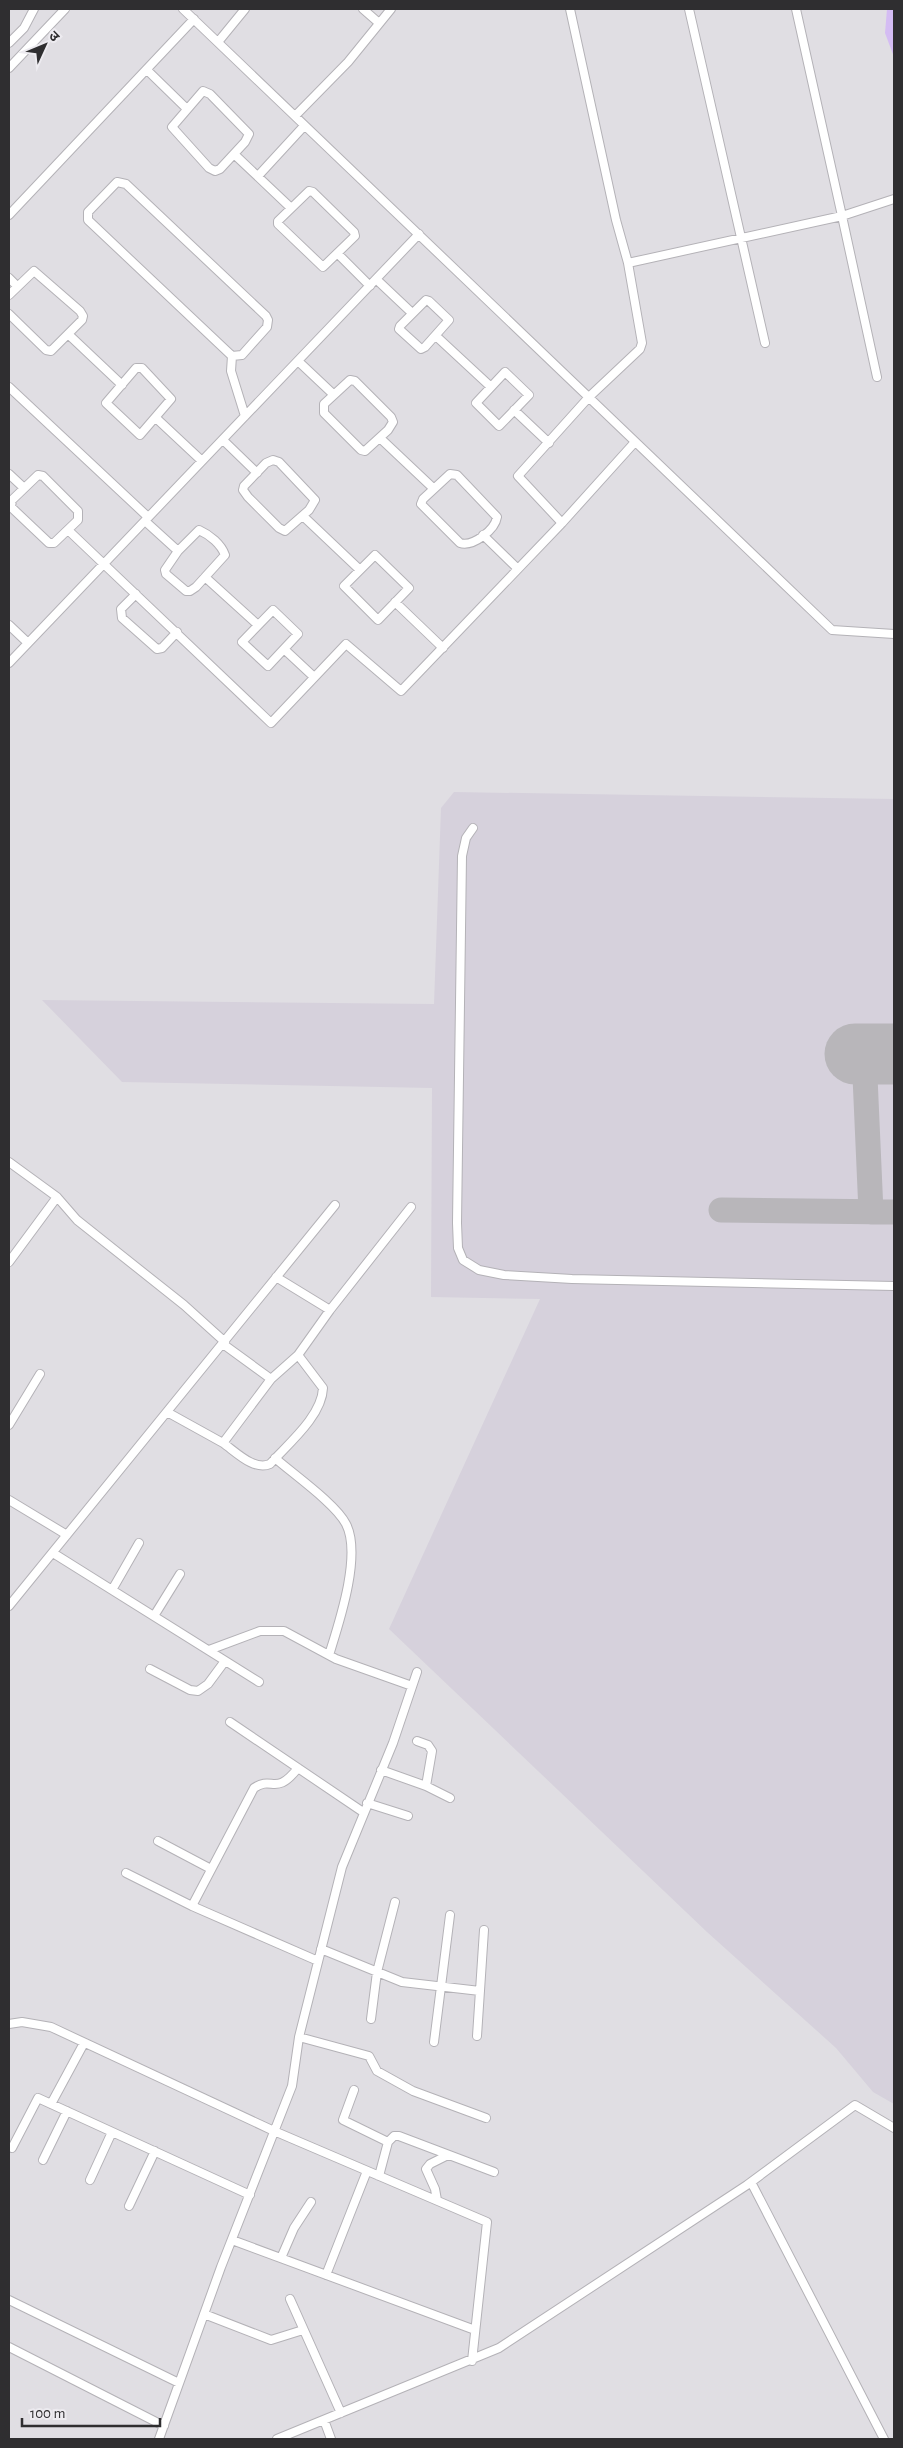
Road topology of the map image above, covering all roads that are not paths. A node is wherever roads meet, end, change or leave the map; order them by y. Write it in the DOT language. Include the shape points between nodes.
graph roads {
  1 [pos="34,9"];
  2 [pos="53,9"];
  3 [pos="65,9"];
  4 [pos="183,9"];
  5 [pos="245,9"];
  6 [pos="363,9"];
  7 [pos="391,9"];
  8 [pos="570,9"];
  9 [pos="688,9"];
  10 [pos="796,9"];
  11 [pos="57,17"];
  12 [pos="194,19"];
  13 [pos="379,23"];
  14 [pos="10,39"];
  15 [pos="218,42"];
  16 [pos="9,68"];
  17 [pos="147,70"];
  18 [pos="186,108"];
  19 [pos="295,116"];
  20 [pos="304,126"];
  21 [pos="234,154"];
  22 [pos="258,176"];
  23 [pos="894,199"];
  24 [pos="291,208"];
  25 [pos="9,215"];
  26 [pos="842,216"];
  27 [pos="419,234"];
  28 [pos="742,239"];
  29 [pos="338,254"];
  30 [pos="628,263"];
  31 [pos="9,278"];
  32 [pos="376,278"];
  33 [pos="16,286"];
  34 [pos="370,286"];
  35 [pos="9,294"];
  36 [pos="412,313"];
  37 [pos="9,314"];
  38 [pos="68,334"];
  39 [pos="436,336"];
  40 [pos="765,342"];
  41 [pos="232,356"];
  42 [pos="298,361"];
  43 [pos="877,377"];
  44 [pos="122,385"];
  45 [pos="9,387"];
  46 [pos="491,387"];
  47 [pos="333,394"];
  48 [pos="589,397"];
  49 [pos="514,410"];
  50 [pos="245,416"];
  51 [pos="156,418"];
  52 [pos="380,438"];
  53 [pos="223,440"];
  54 [pos="635,442"];
  55 [pos="549,443"];
  56 [pos="202,461"];
  57 [pos="257,473"];
  58 [pos="9,474"];
  59 [pos="24,488"];
  60 [pos="433,488"];
  61 [pos="302,516"];
  62 [pos="146,519"];
  63 [pos="562,523"];
  64 [pos="68,530"];
  65 [pos="482,535"];
  66 [pos="178,551"];
  67 [pos="104,565"];
  68 [pos="518,569"];
  69 [pos="360,570"];
  70 [pos="205,577"];
  71 [pos="136,594"];
  72 [pos="395,602"];
  73 [pos="9,625"];
  74 [pos="258,625"];
  75 [pos="177,632"];
  76 [pos="894,634"];
  77 [pos="28,644"];
  78 [pos="443,648"];
  79 [pos="284,649"];
  80 [pos="9,663"];
  81 [pos="314,677"];
  82 [pos="473,828"];
  83 [pos="9,1162"];
  84 [pos="57,1197"];
  85 [pos="335,1205"];
  86 [pos="411,1207"];
  87 [pos="9,1262"];
  88 [pos="276,1277"];
  89 [pos="894,1286"];
  90 [pos="330,1310"];
  91 [pos="224,1342"];
  92 [pos="298,1355"];
  93 [pos="40,1374"];
  94 [pos="271,1380"];
  95 [pos="167,1412"];
  96 [pos="9,1424"];
  97 [pos="224,1443"];
  98 [pos="275,1458"];
  99 [pos="9,1500"];
  100 [pos="68,1535"];
  101 [pos="139,1543"];
  102 [pos="53,1553"];
  103 [pos="180,1574"];
  104 [pos="112,1590"];
  105 [pos="9,1606"];
  106 [pos="154,1616"];
  107 [pos="209,1650"];
  108 [pos="329,1655"];
  109 [pos="226,1661"];
  110 [pos="150,1669"];
  111 [pos="417,1672"];
  112 [pos="260,1682"];
  113 [pos="412,1686"];
  114 [pos="230,1722"];
  115 [pos="417,1741"];
  116 [pos="298,1768"];
  117 [pos="381,1770"];
  118 [pos="426,1786"];
  119 [pos="450,1798"];
  120 [pos="367,1803"];
  121 [pos="364,1812"];
  122 [pos="408,1816"];
  123 [pos="158,1841"];
  124 [pos="211,1869"];
  125 [pos="126,1874"];
  126 [pos="395,1902"];
  127 [pos="192,1906"];
  128 [pos="450,1915"];
  129 [pos="484,1930"];
  130 [pos="321,1949"];
  131 [pos="318,1961"];
  132 [pos="377,1972"];
  133 [pos="440,1986"];
  134 [pos="480,1991"];
  135 [pos="370,2019"];
  136 [pos="9,2024"];
  137 [pos="477,2036"];
  138 [pos="299,2037"];
  139 [pos="434,2042"];
  140 [pos="84,2043"];
  141 [pos="354,2090"];
  142 [pos="51,2104"];
  143 [pos="67,2111"];
  144 [pos="486,2118"];
  145 [pos="894,2128"];
  146 [pos="274,2131"];
  147 [pos="112,2132"];
  148 [pos="388,2142"];
  149 [pos="12,2148"];
  150 [pos="155,2151"];
  151 [pos="448,2155"];
  152 [pos="43,2160"];
  153 [pos="367,2171"];
  154 [pos="494,2172"];
  155 [pos="379,2176"];
  156 [pos="90,2180"];
  157 [pos="751,2182"];
  158 [pos="250,2195"];
  159 [pos="436,2200"];
  160 [pos="311,2202"];
  161 [pos="129,2206"];
  162 [pos="232,2240"];
  163 [pos="281,2258"];
  164 [pos="326,2275"];
  165 [pos="290,2299"];
  166 [pos="9,2300"];
  167 [pos="204,2314"];
  168 [pos="303,2330"];
  169 [pos="475,2330"];
  170 [pos="9,2347"];
  171 [pos="472,2361"];
  172 [pos="179,2383"];
  173 [pos="341,2413"];
  174 [pos="324,2420"];
  175 [pos="164,2426"];
  176 [pos="159,2439"];
  177 [pos="277,2439"];
  178 [pos="331,2439"];
  179 [pos="884,2439"];
  1 -- 14 [label="street" via="24,28"];
  2 -- 11 [label="street"];
  3 -- 11 [label="street"];
  4 -- 12 [label="street"];
  5 -- 15 [label="street"];
  6 -- 13 [label="street"];
  7 -- 13 [label="street"];
  8 -- 30 [label="street"];
  9 -- 28 [label="street"];
  10 -- 26 [label="street"];
  11 -- 16 [label="street"];
  12 -- 15 [label="street"];
  12 -- 17 [label="street"];
  13 -- 19 [label="street" via="348,62"];
  15 -- 19 [label="street"];
  17 -- 18 [label="street"];
  17 -- 25 [label="street"];
  18 -- 21 [label="street" via="172,127 208,168 220,169"];
  18 -- 21 [label="street" via="203,91 210,94 249,134"];
  19 -- 20 [label="street"];
  20 -- 22 [label="street"];
  20 -- 27 [label="street"];
  21 -- 22 [label="street"];
  22 -- 24 [label="street"];
  23 -- 26 [label="street"];
  24 -- 29 [label="street" via="278,221 280,228 320,266 326,266"];
  24 -- 29 [label="street" via="305,193 313,192 354,232 353,239"];
  26 -- 28 [label="street"];
  26 -- 43 [label="street"];
  27 -- 32 [label="street"];
  27 -- 48 [label="street"];
  28 -- 30 [label="street"];
  28 -- 40 [label="street"];
  29 -- 34 [label="street"];
  30 -- 48 [label="street" via="642,343 640,349"];
  31 -- 33 [label="street"];
  32 -- 34 [label="street"];
  32 -- 36 [label="street"];
  33 -- 35 [label="street"];
  33 -- 38 [label="street" via="34,270 80,311 82,320"];
  34 -- 42 [label="street"];
  36 -- 39 [label="street" via="400,329 418,348 425,347"];
  36 -- 39 [label="street" via="422,302 429,300 448,318 448,323"];
  37 -- 38 [label="street" via="46,350 51,351"];
  38 -- 44 [label="street"];
  39 -- 46 [label="street"];
  41 -- 41 [label="street" via="88,220 88,212 113,184 126,184 268,320 267,327 242,355"];
  41 -- 50 [label="street" via="231,371"];
  42 -- 47 [label="street"];
  42 -- 50 [label="street"];
  44 -- 51 [label="street" via="108,400 108,406 140,434"];
  44 -- 51 [label="street" via="139,368 170,395 170,402"];
  45 -- 62 [label="street"];
  46 -- 49 [label="street" via="505,372 529,395"];
  46 -- 49 [label="street" via="476,403 500,426"];
  47 -- 52 [label="street" via="324,404 324,413 361,450 369,449"];
  47 -- 52 [label="street" via="350,380 355,381 391,417 393,422"];
  48 -- 54 [label="street"];
  48 -- 55 [label="street"];
  49 -- 55 [label="street"];
  50 -- 53 [label="street"];
  51 -- 56 [label="street"];
  52 -- 60 [label="street"];
  53 -- 56 [label="street"];
  53 -- 57 [label="street"];
  54 -- 63 [label="street"];
  54 -- 76 [label="street" via="832,630"];
  55 -- 63 [label="street" via="518,476"];
  56 -- 62 [label="street"];
  57 -- 61 [label="street" via="266,463 279,462 314,500"];
  57 -- 61 [label="street" via="243,490 272,522 285,531"];
  58 -- 59 [label="street"];
  59 -- 64 [label="street" via="35,476 42,476 78,511 78,520"];
  59 -- 64 [label="street" via="11,503 24,519 50,543 57,542"];
  60 -- 65 [label="street" via="421,502 426,511 460,543 474,543"];
  60 -- 65 [label="street" via="450,474 457,475 497,517"];
  61 -- 69 [label="street"];
  62 -- 66 [label="street"];
  62 -- 67 [label="street"];
  63 -- 68 [label="street"];
  64 -- 67 [label="street"];
  65 -- 68 [label="street"];
  66 -- 70 [label="street" via="168,564 166,574 186,591"];
  66 -- 70 [label="street" via="199,530 210,536 225,555"];
  67 -- 71 [label="street"];
  67 -- 77 [label="street"];
  68 -- 78 [label="street"];
  69 -- 72 [label="street" via="375,555 409,588"];
  69 -- 72 [label="street" via="344,586 378,620"];
  70 -- 74 [label="street"];
  71 -- 75 [label="street"];
  71 -- 75 [label="street" via="121,609 122,618 157,649"];
  72 -- 78 [label="street"];
  73 -- 77 [label="street"];
  74 -- 79 [label="street" via="273,610 298,634"];
  74 -- 79 [label="street" via="242,642 268,666"];
  75 -- 81 [label="street" via="270,723"];
  77 -- 80 [label="street"];
  78 -- 81 [label="street" via="402,691 346,644"];
  79 -- 81 [label="street"];
  82 -- 89 [label="street" via="466,838 462,856 457,1224 458,1248 463,1260 479,1270 504,1275"];
  83 -- 84 [label="street"];
  84 -- 87 [label="street"];
  84 -- 91 [label="street" via="77,1220 184,1305"];
  85 -- 88 [label="street"];
  86 -- 90 [label="street"];
  88 -- 90 [label="street"];
  88 -- 91 [label="street"];
  90 -- 92 [label="street"];
  91 -- 94 [label="street"];
  91 -- 95 [label="street"];
  92 -- 94 [label="street"];
  92 -- 98 [label="street" via="318,1379 323,1397 319,1408"];
  93 -- 96 [label="street"];
  94 -- 97 [label="street"];
  95 -- 97 [label="street"];
  95 -- 100 [label="street"];
  97 -- 98 [label="street" via="255,1465 263,1467"];
  98 -- 108 [label="street" via="340,1515 350,1534 352,1554"];
  99 -- 100 [label="street"];
  100 -- 102 [label="street"];
  101 -- 104 [label="street"];
  102 -- 104 [label="street"];
  102 -- 105 [label="street"];
  103 -- 106 [label="street"];
  104 -- 106 [label="street"];
  106 -- 107 [label="street"];
  107 -- 108 [label="street" via="271,1629 284,1631"];
  107 -- 109 [label="street"];
  108 -- 113 [label="street"];
  109 -- 110 [label="street" via="208,1684 198,1691"];
  109 -- 112 [label="street"];
  111 -- 113 [label="street"];
  113 -- 117 [label="street"];
  114 -- 116 [label="street"];
  115 -- 118 [label="street" via="432,1751"];
  116 -- 121 [label="street"];
  116 -- 124 [label="street" via="278,1786 260,1784 254,1788"];
  117 -- 118 [label="street"];
  117 -- 120 [label="street"];
  118 -- 119 [label="street"];
  120 -- 121 [label="street"];
  120 -- 122 [label="street"];
  121 -- 130 [label="street" via="342,1867"];
  123 -- 124 [label="street"];
  124 -- 127 [label="street"];
  125 -- 127 [label="street"];
  126 -- 132 [label="street"];
  127 -- 131 [label="street"];
  128 -- 133 [label="street"];
  129 -- 134 [label="street"];
  130 -- 131 [label="street"];
  130 -- 132 [label="street"];
  131 -- 138 [label="street"];
  132 -- 133 [label="street" via="402,1982"];
  132 -- 135 [label="street"];
  133 -- 134 [label="street"];
  133 -- 139 [label="street"];
  134 -- 137 [label="street"];
  136 -- 140 [label="street" via="22,2022 51,2027"];
  138 -- 144 [label="street" via="369,2056 377,2071 413,2091"];
  138 -- 146 [label="street" via="292,2086"];
  140 -- 142 [label="street"];
  140 -- 146 [label="street"];
  141 -- 148 [label="street" via="343,2120"];
  142 -- 143 [label="street"];
  142 -- 149 [label="street" via="38,2098"];
  143 -- 147 [label="street"];
  143 -- 152 [label="street"];
  145 -- 157 [label="street" via="855,2106"];
  146 -- 153 [label="street"];
  146 -- 158 [label="street"];
  147 -- 150 [label="street"];
  147 -- 156 [label="street"];
  148 -- 151 [label="street" via="399,2136"];
  148 -- 155 [label="street"];
  150 -- 158 [label="street"];
  150 -- 161 [label="street"];
  151 -- 154 [label="street"];
  151 -- 159 [label="street" via="426,2169"];
  153 -- 155 [label="street"];
  153 -- 164 [label="street"];
  155 -- 159 [label="street"];
  157 -- 171 [label="street" via="499,2348"];
  157 -- 179 [label="street"];
  158 -- 162 [label="street"];
  159 -- 169 [label="street" via="487,2222"];
  160 -- 163 [label="street" via="297,2221"];
  162 -- 163 [label="street"];
  162 -- 167 [label="street"];
  163 -- 164 [label="street"];
  164 -- 169 [label="street"];
  165 -- 168 [label="street"];
  166 -- 172 [label="street"];
  167 -- 168 [label="street" via="270,2340"];
  167 -- 172 [label="street"];
  168 -- 173 [label="street"];
  169 -- 171 [label="street"];
  170 -- 175 [label="street"];
  171 -- 173 [label="street"];
  172 -- 175 [label="street"];
  173 -- 174 [label="street"];
  174 -- 177 [label="street"];
  174 -- 178 [label="street"];
  175 -- 176 [label="street"];
}
